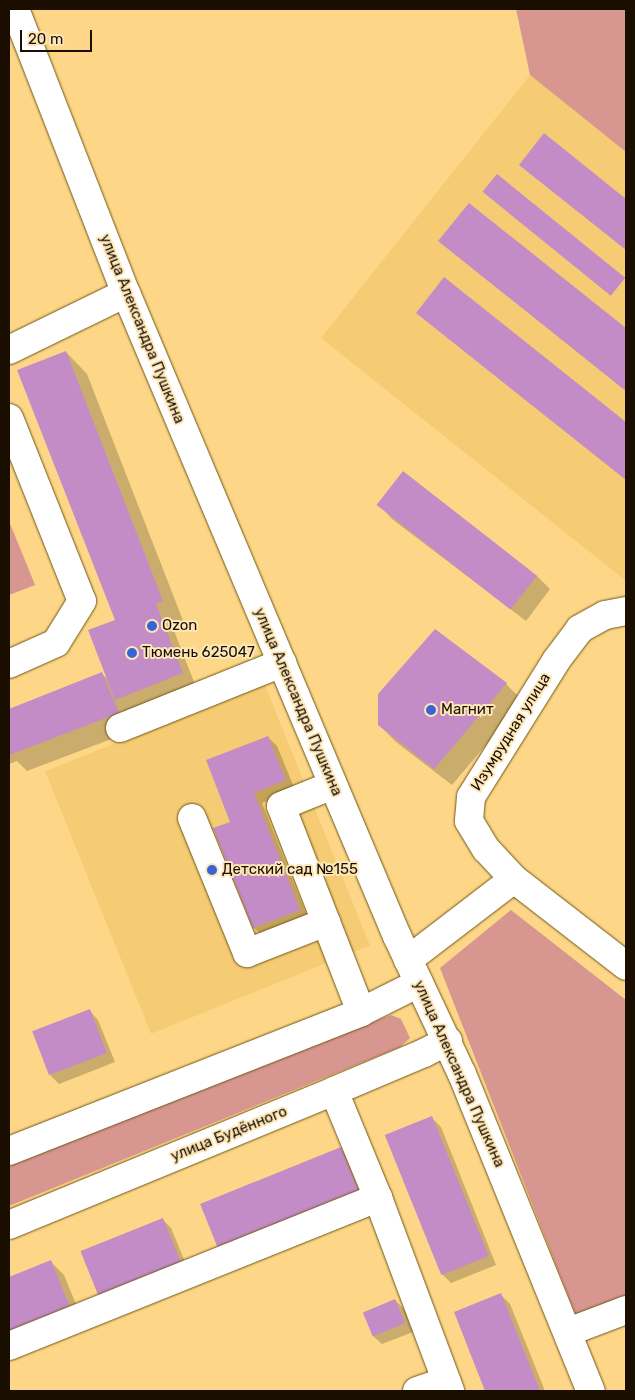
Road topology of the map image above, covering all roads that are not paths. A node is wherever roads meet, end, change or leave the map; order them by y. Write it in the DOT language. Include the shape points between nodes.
graph roads {
  1 [pos="15,9"];
  2 [pos="19,43"];
  3 [pos="126,293"];
  4 [pos="9,350"];
  5 [pos="9,418"];
  6 [pos="626,612"];
  7 [pos="282,663"];
  8 [pos="9,664"];
  9 [pos="120,728"];
  10 [pos="333,785"];
  11 [pos="192,818"];
  12 [pos="514,879"];
  13 [pos="326,922"];
  14 [pos="626,966"];
  15 [pos="414,971"];
  16 [pos="361,1012"];
  17 [pos="448,1041"];
  18 [pos="334,1091"];
  19 [pos="9,1151"];
  20 [pos="378,1198"];
  21 [pos="9,1225"];
  22 [pos="626,1310"];
  23 [pos="568,1332"];
  24 [pos="9,1346"];
  25 [pos="448,1386"];
  26 [pos="417,1391"];
  27 [pos="592,1391"];
  1 -- 2 [label="street, улица Александра Пушкина"];
  2 -- 3 [label="street, улица Александра Пушкина"];
  3 -- 4 [label="street"];
  3 -- 7 [label="street, улица Александра Пушкина"];
  5 -- 8 [label="street" via="82,601 56,643"];
  6 -- 12 [label="street, Изумрудная улица" via="605,614 580,629 556,661 471,797 469,821 486,849"];
  7 -- 9 [label="street"];
  7 -- 10 [label="street, улица Александра Пушкина"];
  10 -- 13 [label="street" via="281,806"];
  10 -- 15 [label="street, улица Александра Пушкина"];
  11 -- 13 [label="street" via="247,954"];
  12 -- 14 [label="street, Изумрудная улица"];
  12 -- 15 [label="street"];
  13 -- 16 [label="street"];
  15 -- 16 [label="street"];
  15 -- 17 [label="street, улица Александра Пушкина"];
  16 -- 19 [label="street"];
  17 -- 18 [label="street, улица Будённого"];
  17 -- 23 [label="street, улица Александра Пушкина"];
  18 -- 20 [label="street"];
  18 -- 21 [label="street, улица Будённого"];
  20 -- 24 [label="street"];
  20 -- 25 [label="street"];
  22 -- 23 [label="street"];
  23 -- 27 [label="street, улица Александра Пушкина"];
  25 -- 26 [label="street"];
}
